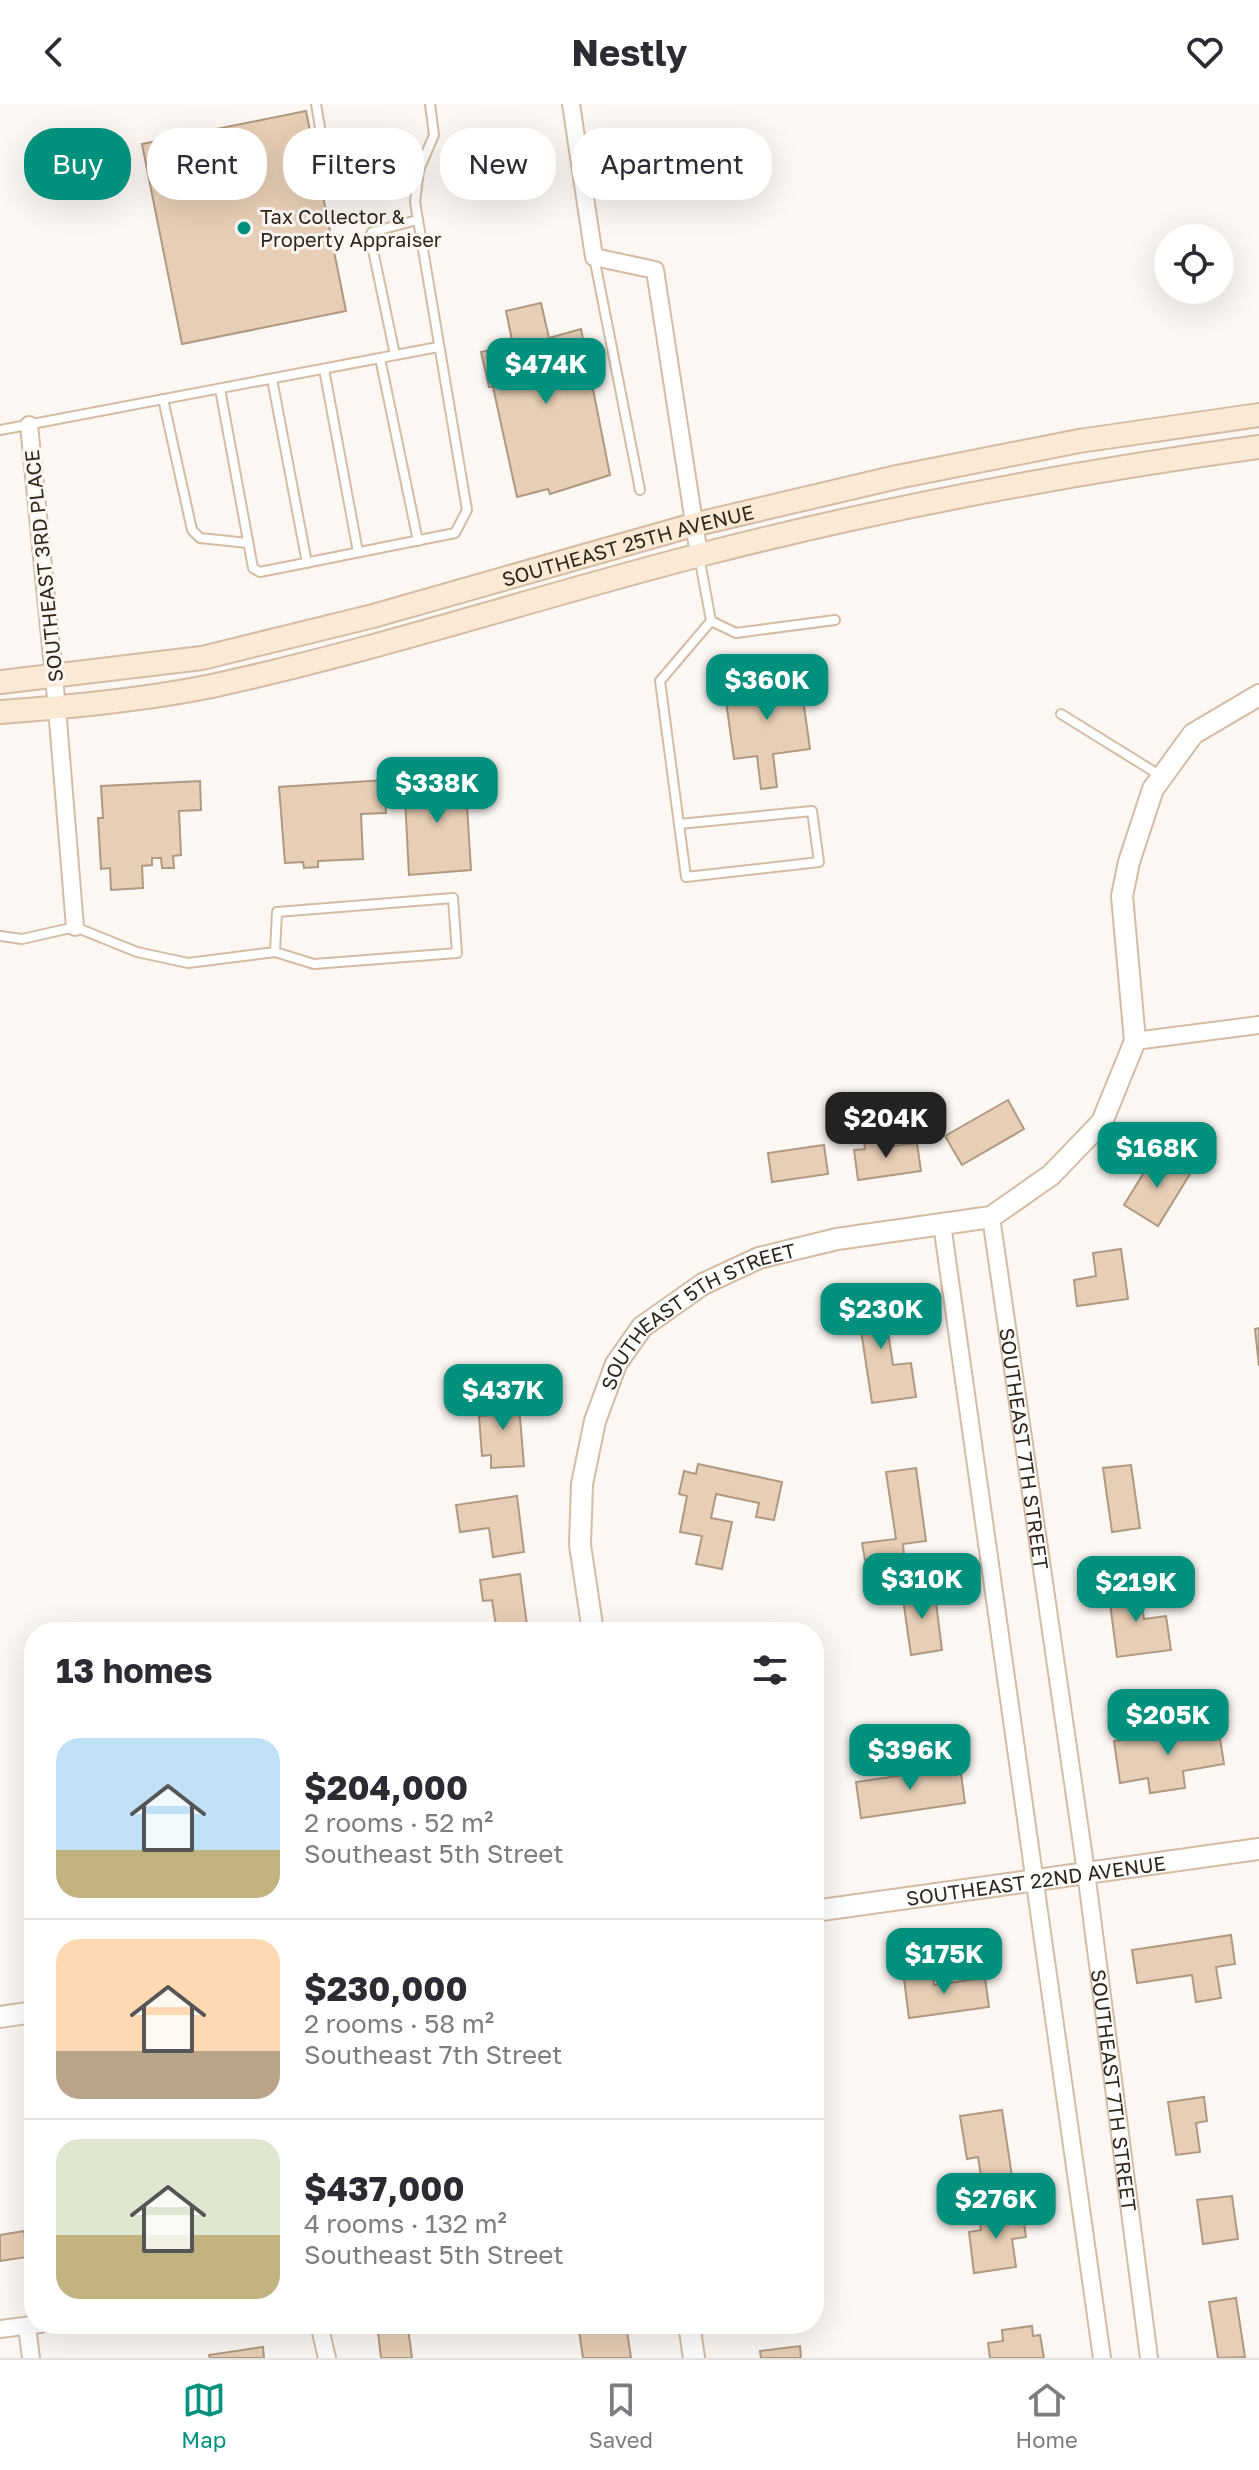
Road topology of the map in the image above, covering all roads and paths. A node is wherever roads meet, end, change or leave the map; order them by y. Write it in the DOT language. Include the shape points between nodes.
graph roads {
  1 [pos="316,104"];
  2 [pos="430,104"];
  3 [pos="571,104"];
  4 [pos="320,128"];
  5 [pos="424,158"];
  6 [pos="415,200"];
  7 [pos="417,220"];
  8 [pos="594,257"];
  9 [pos="438,347"];
  10 [pos="395,355"];
  11 [pos="380,358"];
  12 [pos="324,369"];
  13 [pos="272,379"];
  14 [pos="220,389"];
  15 [pos="163,399"];
  16 [pos="1259,415"];
  17 [pos="29,425"];
  18 [pos="0,430"];
  19 [pos="1259,447"];
  20 [pos="640,490"];
  21 [pos="693,525"];
  22 [pos="418,541"];
  23 [pos="248,543"];
  24 [pos="358,552"];
  25 [pos="699,555"];
  26 [pos="307,563"];
  27 [pos="835,620"];
  28 [pos="711,621"];
  29 [pos="54,678"];
  30 [pos="0,682"];
  31 [pos="1259,695"];
  32 [pos="57,708"];
  33 [pos="0,712"];
  34 [pos="1061,714"];
  35 [pos="1157,783"];
  36 [pos="679,824"];
  37 [pos="75,927"];
  38 [pos="0,936"];
  39 [pos="275,952"];
  40 [pos="1259,1025"];
  41 [pos="1135,1041"];
  42 [pos="991,1217"];
  43 [pos="942,1224"];
  44 [pos="592,1622"];
  45 [pos="1259,1849"];
  46 [pos="1086,1872"];
  47 [pos="1036,1879"];
  48 [pos="824,1910"];
  49 [pos="24,2013"];
  50 [pos="0,2017"];
  51 [pos="24,2326"];
  52 [pos="0,2329"];
  53 [pos="33,2334"];
  54 [pos="321,2334"];
  55 [pos="690,2334"];
  56 [pos="31,2358"];
  57 [pos="327,2358"];
  58 [pos="694,2358"];
  59 [pos="1102,2358"];
  60 [pos="1149,2358"];
  1 -- 4 [label="lane"];
  2 -- 5 [label="lane" via="434,135"];
  3 -- 8 [label="street"];
  6 -- 7 [label="lane"];
  7 -- 9 [label="lane"];
  7 -- 10 [label="lane" via="370,236"];
  8 -- 20 [label="lane"];
  8 -- 21 [label="street" via="655,270"];
  9 -- 10 [label="lane"];
  9 -- 22 [label="lane" via="467,510 455,533"];
  10 -- 11 [label="lane"];
  11 -- 12 [label="lane"];
  11 -- 22 [label="lane"];
  12 -- 13 [label="lane"];
  12 -- 24 [label="lane"];
  13 -- 14 [label="lane"];
  13 -- 26 [label="lane"];
  14 -- 15 [label="lane"];
  14 -- 23 [label="lane"];
  15 -- 17 [label="lane"];
  15 -- 23 [label="lane" via="192,530 200,538"];
  16 -- 21 [label="main road, SOUTHEAST 25TH AVENUE" via="1079,441"];
  17 -- 18 [label="lane"];
  17 -- 29 [label="street, SOUTHEAST 3RD PLACE"];
  19 -- 25 [label="main road, SOUTHEAST 25TH AVENUE" via="1056,476 905,505"];
  21 -- 25 [label="street"];
  21 -- 29 [label="main road, SOUTHEAST 25TH AVENUE" via="373,616 202,658"];
  22 -- 24 [label="lane"];
  23 -- 26 [label="lane" via="253,568 260,572"];
  24 -- 26 [label="lane"];
  25 -- 28 [label="lane"];
  25 -- 32 [label="main road, SOUTHEAST 25TH AVENUE" via="224,683"];
  27 -- 28 [label="lane" via="736,633"];
  28 -- 36 [label="lane" via="660,681"];
  29 -- 30 [label="main road, SOUTHEAST 25TH AVENUE"];
  29 -- 32 [label="street, SOUTHEAST 3RD PLACE"];
  31 -- 35 [label="street" via="1193,734"];
  32 -- 33 [label="main road, SOUTHEAST 25TH AVENUE"];
  32 -- 37 [label="street, SOUTHEAST 3RD PLACE"];
  34 -- 35 [label="lane"];
  35 -- 41 [label="street" via="1122,896"];
  36 -- 36 [label="lane" via="686,877 819,862 812,811"];
  37 -- 38 [label="lane" via="22,939"];
  37 -- 39 [label="lane" via="137,952 188,963"];
  39 -- 39 [label="lane" via="314,964 457,953 453,898 277,912"];
  40 -- 41 [label="street"];
  41 -- 42 [label="street" via="1102,1122 1051,1175"];
  42 -- 43 [label="street, SOUTHEAST 5TH STREET"];
  42 -- 46 [label="street, SOUTHEAST 7TH STREET"];
  43 -- 44 [label="street, SOUTHEAST 5TH STREET" via="837,1239 759,1258 703,1284 642,1327 616,1364 595,1421 582,1484 580,1545"];
  43 -- 47 [label="street"];
  45 -- 46 [label="street, SOUTHEAST 22ND AVENUE"];
  46 -- 47 [label="street, SOUTHEAST 22ND AVENUE"];
  46 -- 60 [label="street, SOUTHEAST 7TH STREET"];
  47 -- 48 [label="street, SOUTHEAST 22ND AVENUE"];
  47 -- 59 [label="street"];
  49 -- 50 [label="street"];
  51 -- 52 [label="street"];
  53 -- 56 [label="street"];
  54 -- 57 [label="street"];
  55 -- 58 [label="street"];
}
